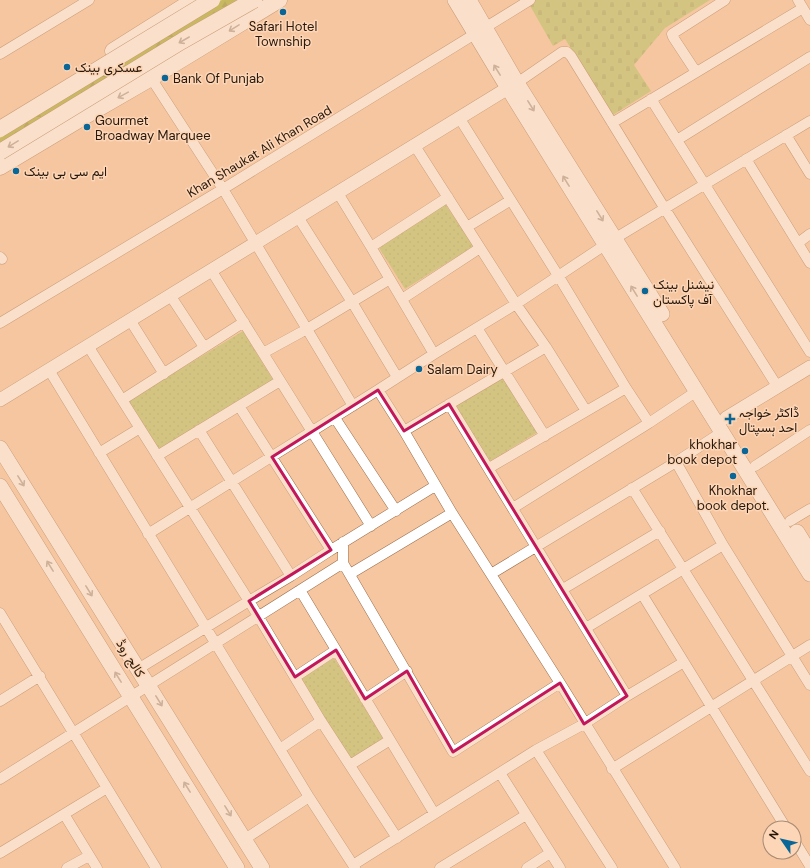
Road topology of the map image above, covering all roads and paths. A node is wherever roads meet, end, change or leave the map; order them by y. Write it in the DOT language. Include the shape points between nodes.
graph roads {
  1 [pos="89,0"];
  2 [pos="212,0"];
  3 [pos="254,0"];
  4 [pos="279,0"];
  5 [pos="455,0"];
  6 [pos="468,0"];
  7 [pos="530,0"];
  8 [pos="725,0"];
  9 [pos="188,2"];
  10 [pos="801,4"];
  11 [pos="810,20"];
  12 [pos="480,31"];
  13 [pos="0,54"];
  14 [pos="810,57"];
  15 [pos="696,72"];
  16 [pos="152,78"];
  17 [pos="513,86"];
  18 [pos="55,88"];
  19 [pos="651,99"];
  20 [pos="20,110"];
  21 [pos="82,118"];
  22 [pos="460,119"];
  23 [pos="810,121"];
  24 [pos="0,122"];
  25 [pos="612,123"];
  26 [pos="0,129"];
  27 [pos="786,135"];
  28 [pos="677,140"];
  29 [pos="415,146"];
  30 [pos="32,147"];
  31 [pos="0,152"];
  32 [pos="746,159"];
  33 [pos="0,167"];
  34 [pos="810,174"];
  35 [pos="705,184"];
  36 [pos="223,189"];
  37 [pos="338,193"];
  38 [pos="448,197"];
  39 [pos="511,200"];
  40 [pos="664,209"];
  41 [pos="298,217"];
  42 [pos="467,227"];
  43 [pos="810,234"];
  44 [pos="610,242"];
  45 [pos="798,243"];
  46 [pos="254,244"];
  47 [pos="371,247"];
  48 [pos="480,248"];
  49 [pos="810,263"];
  50 [pos="211,270"];
  51 [pos="559,277"];
  52 [pos="390,279"];
  53 [pos="170,295"];
  54 [pos="402,299"];
  55 [pos="352,302"];
  56 [pos="516,304"];
  57 [pos="130,320"];
  58 [pos="244,322"];
  59 [pos="0,323"];
  60 [pos="477,328"];
  61 [pos="306,329"];
  62 [pos="88,346"];
  63 [pos="204,347"];
  64 [pos="546,347"];
  65 [pos="810,352"];
  66 [pos="263,353"];
  67 [pos="434,354"];
  68 [pos="810,367"];
  69 [pos="49,370"];
  70 [pos="504,372"];
  71 [pos="164,374"];
  72 [pos="397,377"];
  73 [pos="280,380"];
  74 [pos="777,386"];
  75 [pos="626,388"];
  76 [pos="378,390"];
  77 [pos="697,391"];
  78 [pos="0,400"];
  79 [pos="122,400"];
  80 [pos="450,404"];
  81 [pos="239,406"];
  82 [pos="353,406"];
  83 [pos="586,411"];
  84 [pos="335,418"];
  85 [pos="649,423"];
  86 [pos="724,425"];
  87 [pos="140,428"];
  88 [pos="199,430"];
  89 [pos="810,430"];
  90 [pos="404,431"];
  91 [pos="312,432"];
  92 [pos="545,436"];
  93 [pos="0,448"];
  94 [pos="99,453"];
  95 [pos="157,456"];
  96 [pos="272,457"];
  97 [pos="676,462"];
  98 [pos="755,466"];
  99 [pos="489,468"];
  100 [pos="232,482"];
  101 [pos="0,486"];
  102 [pos="435,486"];
  103 [pos="632,488"];
  104 [pos="190,508"];
  105 [pos="513,508"];
  106 [pos="810,509"];
  107 [pos="396,511"];
  108 [pos="452,513"];
  109 [pos="790,521"];
  110 [pos="371,526"];
  111 [pos="660,531"];
  112 [pos="148,534"];
  113 [pos="343,542"];
  114 [pos="723,545"];
  115 [pos="537,546"];
  116 [pos="331,550"];
  117 [pos="810,553"];
  118 [pos="343,563"];
  119 [pos="684,569"];
  120 [pos="350,574"];
  121 [pos="491,574"];
  122 [pos="810,574"];
  123 [pos="291,576"];
  124 [pos="563,589"];
  125 [pos="300,590"];
  126 [pos="642,594"];
  127 [pos="249,601"];
  128 [pos="0,613"];
  129 [pos="258,616"];
  130 [pos="206,627"];
  131 [pos="586,628"];
  132 [pos="215,643"];
  133 [pos="810,645"];
  134 [pos="336,650"];
  135 [pos="792,656"];
  136 [pos="684,662"];
  137 [pos="138,669"];
  138 [pos="407,672"];
  139 [pos="40,676"];
  140 [pos="295,677"];
  141 [pos="752,680"];
  142 [pos="560,683"];
  143 [pos="810,685"];
  144 [pos="149,686"];
  145 [pos="130,696"];
  146 [pos="627,696"];
  147 [pos="365,699"];
  148 [pos="0,701"];
  149 [pos="710,706"];
  150 [pos="321,721"];
  151 [pos="584,724"];
  152 [pos="73,733"];
  153 [pos="390,740"];
  154 [pos="280,749"];
  155 [pos="536,750"];
  156 [pos="350,765"];
  157 [pos="612,769"];
  158 [pos="810,771"];
  159 [pos="500,773"];
  160 [pos="0,779"];
  161 [pos="107,788"];
  162 [pos="309,797"];
  163 [pos="434,813"];
  164 [pos="64,814"];
  165 [pos="526,815"];
  166 [pos="781,820"];
  167 [pos="397,838"];
  168 [pos="245,839"];
  169 [pos="0,853"];
  170 [pos="550,853"];
  171 [pos="802,853"];
  172 [pos="89,856"];
  173 [pos="809,864"];
  174 [pos="354,866"];
  175 [pos="67,868"];
  176 [pos="97,868"];
  177 [pos="156,868"];
  178 [pos="237,868"];
  179 [pos="262,868"];
  180 [pos="440,868"];
  181 [pos="527,868"];
  182 [pos="560,868"];
  183 [pos="612,868"];
  184 [pos="675,868"];
  1 -- 13 [label="street"];
  2 -- 26 [label="main road, bridge"];
  3 -- 31 [label="main road, one-way, bridge"];
  4 -- 16 [label="main road, one-way"];
  5 -- 12 [label="main road"];
  6 -- 12 [label="main road"];
  7 -- 12 [label="street, Khan Shaukat Ali Khan Road"];
  8 -- 15 [label="street" via="672,34"];
  9 -- 18 [label="main road"];
  10 -- 11 [label="street"];
  10 -- 15 [label="street"];
  12 -- 17 [label="main road"];
  12 -- 36 [label="street, Khan Shaukat Ali Khan Road"];
  14 -- 28 [label="street"];
  15 -- 19 [label="street"];
  16 -- 21 [label="main road, one-way"];
  16 -- 36 [label="street"];
  17 -- 22 [label="street"];
  17 -- 25 [label="street" via="562,52 567,52"];
  17 -- 44 [label="main road"];
  18 -- 20 [label="main road"];
  18 -- 21 [label="main road" via="49,102 53,112 60,116"];
  19 -- 25 [label="street"];
  19 -- 28 [label="street"];
  20 -- 24 [label="main road"];
  20 -- 30 [label="main road" via="33,116 39,123"];
  21 -- 30 [label="main road"];
  22 -- 29 [label="street"];
  22 -- 39 [label="street"];
  23 -- 27 [label="street"];
  25 -- 40 [label="street"];
  27 -- 32 [label="street"];
  27 -- 34 [label="street"];
  28 -- 35 [label="street"];
  29 -- 37 [label="street"];
  29 -- 38 [label="street"];
  30 -- 33 [label="main road"];
  32 -- 35 [label="street"];
  32 -- 45 [label="street"];
  35 -- 40 [label="street"];
  35 -- 65 [label="street"];
  36 -- 46 [label="street"];
  36 -- 59 [label="street, Khan Shaukat Ali Khan Road"];
  37 -- 41 [label="street"];
  37 -- 47 [label="street"];
  38 -- 42 [label="street"];
  38 -- 47 [label="street"];
  39 -- 42 [label="street"];
  39 -- 51 [label="street"];
  40 -- 44 [label="street"];
  40 -- 74 [label="street"];
  41 -- 46 [label="street"];
  41 -- 55 [label="street"];
  42 -- 48 [label="street"];
  43 -- 45 [label="street"];
  44 -- 51 [label="street"];
  77 -- 44 [label="main road, one-way"];
  44 -- 86 [label="main road"];
  45 -- 49 [label="street"];
  46 -- 50 [label="street"];
  46 -- 61 [label="street"];
  47 -- 52 [label="street"];
  48 -- 54 [label="street"];
  48 -- 56 [label="street"];
  50 -- 53 [label="street"];
  50 -- 58 [label="street"];
  51 -- 56 [label="street"];
  51 -- 75 [label="street"];
  52 -- 54 [label="street"];
  52 -- 55 [label="street"];
  53 -- 57 [label="street"];
  53 -- 63 [label="street"];
  54 -- 67 [label="street"];
  55 -- 61 [label="street"];
  55 -- 72 [label="street"];
  56 -- 60 [label="street"];
  56 -- 64 [label="street"];
  57 -- 62 [label="street"];
  57 -- 71 [label="street"];
  58 -- 63 [label="street"];
  58 -- 66 [label="street"];
  60 -- 67 [label="street"];
  60 -- 70 [label="street"];
  61 -- 66 [label="street"];
  61 -- 82 [label="street"];
  62 -- 69 [label="street"];
  62 -- 79 [label="street"];
  63 -- 71 [label="street"];
  64 -- 70 [label="street"];
  64 -- 83 [label="street"];
  66 -- 73 [label="street"];
  67 -- 72 [label="street"];
  68 -- 74 [label="street"];
  69 -- 78 [label="street"];
  69 -- 94 [label="street"];
  70 -- 80 [label="street"];
  70 -- 92 [label="street"];
  71 -- 79 [label="street"];
  72 -- 76 [label="street"];
  73 -- 81 [label="street"];
  73 -- 91 [label="street"];
  74 -- 86 [label="street"];
  75 -- 83 [label="street"];
  75 -- 85 [label="street"];
  76 -- 82 [label="street"];
  76 -- 90 [label="street"];
  77 -- 85 [label="street"];
  77 -- 86 [label="main road"];
  79 -- 87 [label="street"];
  80 -- 90 [label="street"];
  80 -- 99 [label="street"];
  81 -- 88 [label="street"];
  81 -- 96 [label="street"];
  82 -- 84 [label="street"];
  83 -- 92 [label="street"];
  84 -- 91 [label="street"];
  84 -- 107 [label="street"];
  85 -- 105 [label="street"];
  86 -- 97 [label="street"];
  86 -- 98 [label="main road"];
  86 -- 122 [label="main road"];
  87 -- 94 [label="street"];
  87 -- 95 [label="street"];
  88 -- 95 [label="street"];
  88 -- 100 [label="street"];
  89 -- 98 [label="street"];
  90 -- 102 [label="street"];
  91 -- 96 [label="street"];
  91 -- 110 [label="street"];
  92 -- 99 [label="street"];
  93 -- 137 [label="main road, کالج روڈ, one-way"];
  94 -- 112 [label="street"];
  95 -- 104 [label="street"];
  96 -- 100 [label="street"];
  96 -- 116 [label="street"];
  97 -- 103 [label="street"];
  97 -- 114 [label="street"];
  98 -- 109 [label="main road"];
  99 -- 105 [label="street"];
  100 -- 104 [label="street"];
  100 -- 123 [label="street"];
  145 -- 101 [label="main road, کالج روڈ, one-way"];
  102 -- 107 [label="street"];
  102 -- 108 [label="street"];
  103 -- 111 [label="street"];
  103 -- 115 [label="street"];
  104 -- 112 [label="street"];
  104 -- 127 [label="street"];
  105 -- 115 [label="street"];
  106 -- 109 [label="street"];
  107 -- 110 [label="street"];
  108 -- 120 [label="street"];
  108 -- 121 [label="street"];
  109 -- 117 [label="main road"];
  110 -- 113 [label="street"];
  111 -- 119 [label="street"];
  111 -- 124 [label="street"];
  112 -- 130 [label="street"];
  113 -- 116 [label="street"];
  113 -- 118 [label="street"];
  114 -- 119 [label="street"];
  114 -- 135 [label="street"];
  115 -- 121 [label="street"];
  115 -- 124 [label="street"];
  116 -- 123 [label="street"];
  118 -- 120 [label="street"];
  118 -- 125 [label="street"];
  119 -- 126 [label="street"];
  119 -- 141 [label="street"];
  120 -- 138 [label="street"];
  121 -- 142 [label="street"];
  123 -- 127 [label="street"];
  124 -- 131 [label="street"];
  125 -- 129 [label="street"];
  125 -- 134 [label="street"];
  126 -- 131 [label="street"];
  126 -- 136 [label="street"];
  127 -- 129 [label="street"];
  127 -- 130 [label="street"];
  128 -- 139 [label="street"];
  129 -- 132 [label="street"];
  129 -- 140 [label="street"];
  130 -- 132 [label="street"];
  130 -- 137 [label="street"];
  131 -- 146 [label="street"];
  132 -- 144 [label="street"];
  132 -- 154 [label="street"];
  133 -- 135 [label="street"];
  134 -- 140 [label="street"];
  134 -- 147 [label="street"];
  135 -- 141 [label="street"];
  135 -- 143 [label="street"];
  136 -- 146 [label="street"];
  136 -- 149 [label="street"];
  137 -- 144 [label="main road, کالج روڈ"];
  138 -- 142 [label="street" via="453,752"];
  138 -- 147 [label="street"];
  139 -- 148 [label="street"];
  139 -- 152 [label="street"];
  140 -- 150 [label="street"];
  141 -- 149 [label="street"];
  141 -- 158 [label="street"];
  142 -- 151 [label="street"];
  144 -- 145 [label="street"];
  144 -- 168 [label="main road, کالج روڈ, one-way"];
  145 -- 152 [label="street"];
  178 -- 145 [label="main road, کالج روڈ, one-way"];
  146 -- 151 [label="street"];
  147 -- 153 [label="street"];
  149 -- 157 [label="street"];
  149 -- 166 [label="street"];
  150 -- 154 [label="street"];
  150 -- 156 [label="street"];
  151 -- 155 [label="street"];
  151 -- 157 [label="street"];
  152 -- 160 [label="street"];
  152 -- 161 [label="street"];
  153 -- 156 [label="street"];
  153 -- 163 [label="street"];
  154 -- 162 [label="street"];
  155 -- 159 [label="street"];
  155 -- 183 [label="street"];
  156 -- 167 [label="street"];
  157 -- 184 [label="street"];
  159 -- 163 [label="street"];
  159 -- 165 [label="street"];
  161 -- 164 [label="street"];
  161 -- 177 [label="street"];
  162 -- 168 [label="street"];
  162 -- 174 [label="street"];
  163 -- 167 [label="street"];
  164 -- 169 [label="street"];
  164 -- 172 [label="street"];
  165 -- 170 [label="street"];
  165 -- 180 [label="street"];
  167 -- 174 [label="street"];
  168 -- 179 [label="main road, کالج روڈ"];
  170 -- 181 [label="street"];
  170 -- 182 [label="street"];
  171 -- 173 [label="street"];
  172 -- 175 [label="street"];
  172 -- 176 [label="street"];
}
